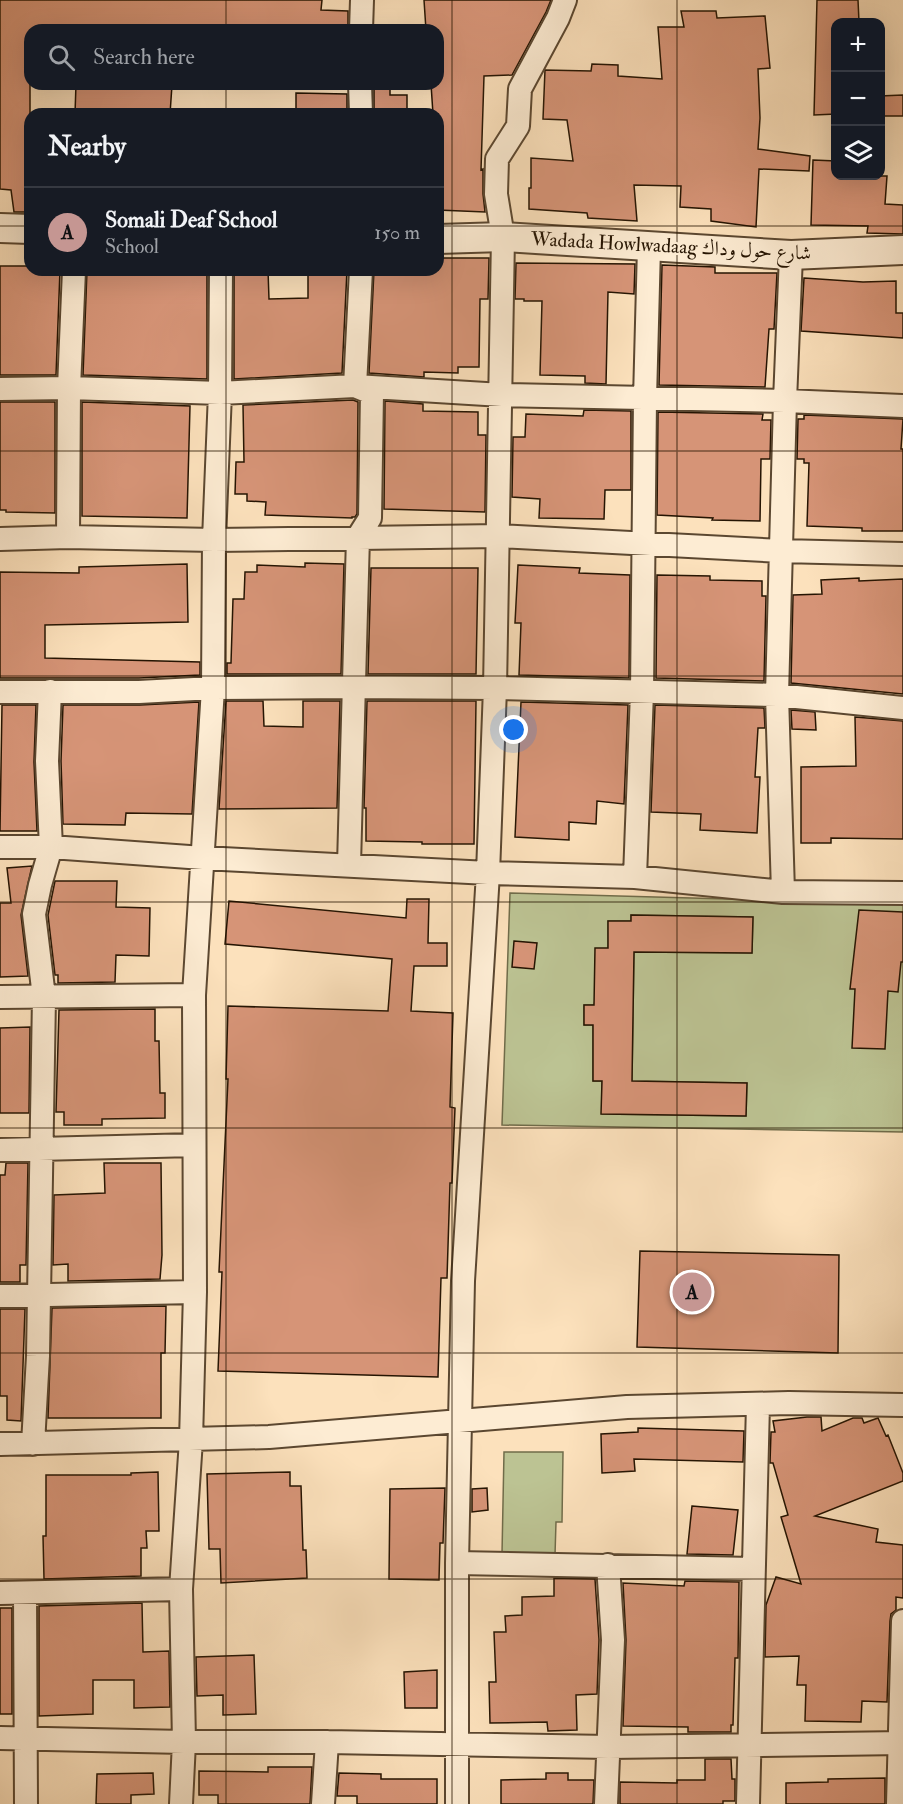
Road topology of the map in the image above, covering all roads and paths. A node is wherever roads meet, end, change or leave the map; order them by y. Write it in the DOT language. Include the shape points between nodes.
graph roads {
  1 [pos="362,0"];
  2 [pos="565,0"];
  3 [pos="361,24"];
  4 [pos="360,90"];
  5 [pos="361,108"];
  6 [pos="0,228"];
  7 [pos="24,229"];
  8 [pos="504,237"];
  9 [pos="444,239"];
  10 [pos="649,247"];
  11 [pos="903,250"];
  12 [pos="791,255"];
  13 [pos="74,276"];
  14 [pos="221,276"];
  15 [pos="362,276"];
  16 [pos="355,386"];
  17 [pos="69,388"];
  18 [pos="0,389"];
  19 [pos="220,393"];
  20 [pos="502,395"];
  21 [pos="645,399"];
  22 [pos="785,401"];
  23 [pos="903,406"];
  24 [pos="499,536"];
  25 [pos="68,537"];
  26 [pos="358,537"];
  27 [pos="0,539"];
  28 [pos="214,540"];
  29 [pos="644,545"];
  30 [pos="781,551"];
  31 [pos="903,554"];
  32 [pos="353,687"];
  33 [pos="213,688"];
  34 [pos="495,688"];
  35 [pos="50,691"];
  36 [pos="0,692"];
  37 [pos="642,692"];
  38 [pos="777,695"];
  39 [pos="903,708"];
  40 [pos="0,847"];
  41 [pos="51,847"];
  42 [pos="203,858"];
  43 [pos="349,865"];
  44 [pos="488,873"];
  45 [pos="635,877"];
  46 [pos="783,892"];
  47 [pos="903,893"];
  48 [pos="194,995"];
  49 [pos="0,997"];
  50 [pos="44,997"];
  51 [pos="194,1145"];
  52 [pos="42,1149"];
  53 [pos="0,1150"];
  54 [pos="195,1292"];
  55 [pos="0,1296"];
  56 [pos="38,1297"];
  57 [pos="758,1404"];
  58 [pos="903,1406"];
  59 [pos="460,1420"];
  60 [pos="191,1440"];
  61 [pos="0,1444"];
  62 [pos="33,1444"];
  63 [pos="457,1563"];
  64 [pos="608,1565"];
  65 [pos="753,1569"];
  66 [pos="180,1589"];
  67 [pos="0,1593"];
  68 [pos="25,1593"];
  69 [pos="903,1621"];
  70 [pos="0,1738"];
  71 [pos="24,1738"];
  72 [pos="184,1742"];
  73 [pos="327,1742"];
  74 [pos="901,1742"];
  75 [pos="458,1745"];
  76 [pos="750,1746"];
  77 [pos="609,1747"];
  78 [pos="26,1804"];
  79 [pos="181,1804"];
  80 [pos="323,1804"];
  81 [pos="457,1804"];
  82 [pos="606,1804"];
  83 [pos="748,1804"];
  84 [pos="898,1804"];
  1 -- 3 [label="street"];
  2 -- 8 [label="street" via="520,89 518,126 497,159 496,194"];
  4 -- 5 [label="street"];
  6 -- 7 [label="street"];
  8 -- 9 [label="street, Wadada Howlwadaag شارع حول وداك"];
  8 -- 10 [label="street, Wadada Howlwadaag شارع حول وداك"];
  8 -- 20 [label="street"];
  10 -- 12 [label="street, Wadada Howlwadaag شارع حول وداك"];
  10 -- 21 [label="street"];
  11 -- 12 [label="street, Wadada Howlwadaag شارع حول وداك"];
  12 -- 22 [label="street"];
  13 -- 17 [label="street"];
  14 -- 19 [label="street"];
  15 -- 16 [label="street"];
  16 -- 19 [label="street"];
  16 -- 20 [label="street"];
  16 -- 26 [label="street" via="372,393 370,518"];
  17 -- 18 [label="street"];
  17 -- 19 [label="street"];
  17 -- 25 [label="street"];
  19 -- 28 [label="street"];
  20 -- 21 [label="street"];
  20 -- 24 [label="street"];
  21 -- 22 [label="street"];
  21 -- 29 [label="street"];
  22 -- 23 [label="street"];
  22 -- 30 [label="street"];
  24 -- 26 [label="street"];
  24 -- 29 [label="street"];
  24 -- 34 [label="street"];
  25 -- 27 [label="street"];
  25 -- 28 [label="street"];
  26 -- 28 [label="street"];
  26 -- 32 [label="street"];
  28 -- 33 [label="street"];
  29 -- 30 [label="street"];
  29 -- 37 [label="street"];
  30 -- 31 [label="street"];
  30 -- 38 [label="street"];
  32 -- 33 [label="street"];
  32 -- 34 [label="street"];
  32 -- 43 [label="street"];
  33 -- 35 [label="street"];
  33 -- 42 [label="street"];
  34 -- 37 [label="street"];
  34 -- 44 [label="street"];
  35 -- 36 [label="street"];
  35 -- 41 [label="street" via="47,761"];
  37 -- 38 [label="street"];
  37 -- 45 [label="street"];
  38 -- 39 [label="street"];
  38 -- 46 [label="street"];
  40 -- 41 [label="street"];
  41 -- 42 [label="street"];
  41 -- 50 [label="street" via="34,914"];
  42 -- 43 [label="street"];
  42 -- 48 [label="street"];
  43 -- 44 [label="street"];
  44 -- 45 [label="street"];
  44 -- 59 [label="street" via="463,1281"];
  45 -- 46 [label="street"];
  46 -- 47 [label="street"];
  48 -- 50 [label="street"];
  48 -- 51 [label="street"];
  49 -- 50 [label="street"];
  50 -- 52 [label="street"];
  51 -- 52 [label="street"];
  51 -- 54 [label="street"];
  52 -- 53 [label="street"];
  52 -- 56 [label="street"];
  54 -- 56 [label="street"];
  54 -- 60 [label="street"];
  55 -- 56 [label="street"];
  56 -- 62 [label="street"];
  57 -- 58 [label="street"];
  57 -- 59 [label="street" via="627,1407"];
  57 -- 65 [label="street"];
  59 -- 60 [label="street"];
  59 -- 63 [label="street"];
  60 -- 62 [label="street"];
  60 -- 66 [label="street"];
  61 -- 62 [label="street"];
  63 -- 64 [label="street"];
  63 -- 75 [label="street"];
  64 -- 65 [label="street"];
  64 -- 77 [label="street" via="613,1640"];
  65 -- 76 [label="street"];
  66 -- 68 [label="street"];
  66 -- 72 [label="street"];
  67 -- 68 [label="street"];
  68 -- 71 [label="street"];
  69 -- 74 [label="street"];
  70 -- 71 [label="street"];
  71 -- 72 [label="street"];
  71 -- 78 [label="street"];
  72 -- 73 [label="street"];
  72 -- 79 [label="street"];
  73 -- 75 [label="street"];
  73 -- 80 [label="street"];
  74 -- 76 [label="street"];
  74 -- 84 [label="street"];
  75 -- 77 [label="street"];
  75 -- 81 [label="street"];
  76 -- 77 [label="street"];
  76 -- 83 [label="street"];
  77 -- 82 [label="street"];
}
